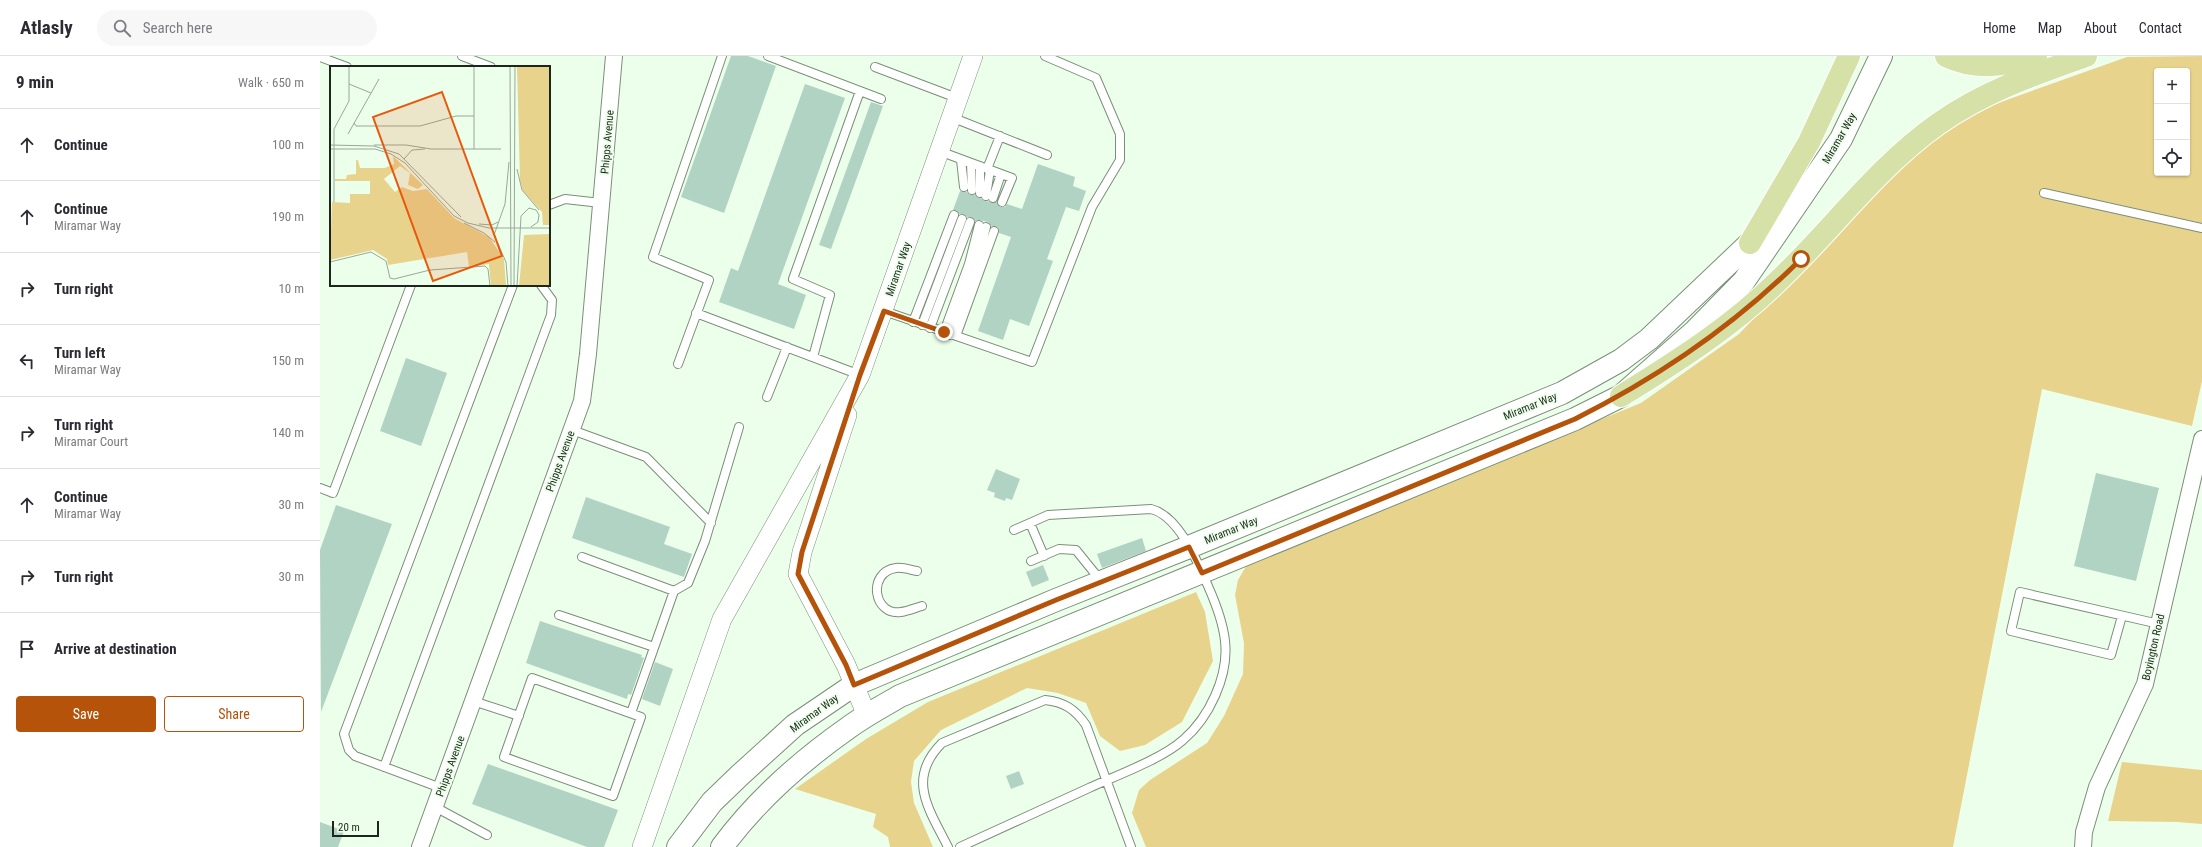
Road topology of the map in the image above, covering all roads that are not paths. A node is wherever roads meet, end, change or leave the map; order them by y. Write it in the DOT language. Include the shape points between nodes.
graph roads {
  1 [pos="462,56"];
  2 [pos="614,56"];
  3 [pos="722,56"];
  4 [pos="768,56"];
  5 [pos="973,56"];
  6 [pos="1045,56"];
  7 [pos="1848,56"];
  8 [pos="1881,56"];
  9 [pos="1946,56"];
  10 [pos="2036,56"];
  11 [pos="2086,56"];
  12 [pos="320,57"];
  13 [pos="344,66"];
  14 [pos="488,66"];
  15 [pos="875,67"];
  16 [pos="860,91"];
  17 [pos="957,98"];
  18 [pos="881,99"];
  19 [pos="950,116"];
  20 [pos="1000,136"];
  21 [pos="938,151"];
  22 [pos="1047,155"];
  23 [pos="961,160"];
  24 [pos="971,163"];
  25 [pos="986,168"];
  26 [pos="1001,174"];
  27 [pos="2044,193"];
  28 [pos="1002,202"];
  29 [pos="601,203"];
  30 [pos="550,206"];
  31 [pos="954,215"];
  32 [pos="1789,216"];
  33 [pos="962,218"];
  34 [pos="970,222"];
  35 [pos="982,226"];
  36 [pos="2202,228"];
  37 [pos="994,231"];
  38 [pos="1750,244"];
  39 [pos="412,286"];
  40 [pos="513,286"];
  41 [pos="542,286"];
  42 [pos="884,311"];
  43 [pos="696,313"];
  44 [pos="913,322"];
  45 [pos="926,326"];
  46 [pos="950,334"];
  47 [pos="787,348"];
  48 [pos="813,357"];
  49 [pos="678,364"];
  50 [pos="860,375"];
  51 [pos="1621,396"];
  52 [pos="767,397"];
  53 [pos="739,427"];
  54 [pos="572,430"];
  55 [pos="2202,439"];
  56 [pos="320,488"];
  57 [pos="711,523"];
  58 [pos="1030,523"];
  59 [pos="1014,530"];
  60 [pos="1189,547"];
  61 [pos="1044,556"];
  62 [pos="582,557"];
  63 [pos="1031,561"];
  64 [pos="917,571"];
  65 [pos="1202,573"];
  66 [pos="1101,582"];
  67 [pos="674,591"];
  68 [pos="922,606"];
  69 [pos="559,615"];
  70 [pos="2122,616"];
  71 [pos="2159,624"];
  72 [pos="654,647"];
  73 [pos="854,685"];
  74 [pos="473,701"];
  75 [pos="631,713"];
  76 [pos="518,716"];
  77 [pos="867,716"];
  78 [pos="384,767"];
  79 [pos="1106,780"];
  80 [pos="441,788"];
  81 [pos="434,807"];
  82 [pos="487,834"];
  83 [pos="420,847"];
  84 [pos="642,847"];
  85 [pos="678,847"];
  86 [pos="722,847"];
  87 [pos="948,847"];
  88 [pos="960,847"];
  89 [pos="1131,847"];
  90 [pos="2083,847"];
  1 -- 14 [label="lane"];
  2 -- 29 [label="street, Phipps Avenue"];
  3 -- 43 [label="lane" via="653,257 710,280"];
  4 -- 16 [label="lane"];
  5 -- 17 [label="street, Miramar Way"];
  6 -- 46 [label="lane" via="1096,78 1120,134 1120,160 1092,207 1032,362"];
  7 -- 38 [label="main road" via="1809,142"];
  8 -- 32 [label="main road, Miramar Way" via="1841,139"];
  9 -- 10 [label="main road" via="1978,66 1998,66"];
  11 -- 51 [label="main road" via="2005,87 1938,124 1879,175 1801,259 1751,306 1669,366"];
  12 -- 13 [label="lane"];
  15 -- 17 [label="lane"];
  16 -- 18 [label="lane"];
  16 -- 48 [label="lane" via="793,279 830,295"];
  17 -- 19 [label="street, Miramar Way"];
  19 -- 20 [label="lane"];
  19 -- 21 [label="street, Miramar Way"];
  20 -- 22 [label="lane"];
  20 -- 25 [label="lane"];
  21 -- 23 [label="lane"];
  21 -- 42 [label="street, Miramar Way"];
  23 -- 24 [label="lane"];
  23 -- 24 [label="lane" via="968,189"];
  24 -- 25 [label="lane"];
  25 -- 26 [label="lane"];
  25 -- 26 [label="lane" via="986,196"];
  26 -- 28 [label="lane" via="1012,178"];
  27 -- 36 [label="lane"];
  29 -- 30 [label="lane" via="565,199"];
  29 -- 54 [label="street, Phipps Avenue" via="582,401"];
  31 -- 44 [label="lane"];
  32 -- 38 [label="main road, Miramar Way"];
  32 -- 51 [label="main road, Miramar Way" via="1744,281 1695,331"];
  33 -- 45 [label="lane"];
  34 -- 45 [label="lane"];
  35 -- 46 [label="lane" via="976,266"];
  37 -- 46 [label="lane"];
  38 -- 60 [label="main road, Miramar Way" via="1649,339 1622,360 1588,379 1562,393"];
  39 -- 56 [label="lane" via="334,493"];
  40 -- 78 [label="lane" via="346,726 345,742 349,750 355,756"];
  41 -- 78 [label="lane" via="552,300 551,315"];
  42 -- 44 [label="lane"];
  42 -- 50 [label="street, Miramar Way"];
  43 -- 47 [label="lane"];
  43 -- 49 [label="lane"];
  44 -- 45 [label="lane"];
  45 -- 46 [label="lane"];
  47 -- 48 [label="lane"];
  47 -- 52 [label="lane"];
  48 -- 50 [label="lane"];
  50 -- 73 [label="street" via="802,552 798,574"];
  50 -- 84 [label="street, Miramar Way" via="722,619"];
  51 -- 65 [label="main road, Miramar Way" via="1575,419"];
  53 -- 57 [label="lane"];
  54 -- 57 [label="lane" via="646,457"];
  54 -- 74 [label="street, Phipps Avenue"];
  55 -- 71 [label="street, Boyington Road"];
  57 -- 67 [label="lane" via="688,583"];
  58 -- 59 [label="lane"];
  58 -- 60 [label="lane" via="1048,515 1151,509 1169,518"];
  58 -- 61 [label="lane"];
  60 -- 65 [label="lane"];
  60 -- 66 [label="main road, Miramar Way"];
  61 -- 63 [label="lane"];
  61 -- 66 [label="lane" via="1059,549 1076,550"];
  62 -- 67 [label="lane"];
  64 -- 68 [label="lane" via="897,568 887,571 879,579 876,594 879,602 888,610 900,612"];
  65 -- 77 [label="main road, Miramar Way" via="900,696"];
  65 -- 79 [label="lane" via="1217,606 1225,642 1222,679 1207,713 1183,741 1151,760"];
  66 -- 73 [label="main road, Miramar Way"];
  67 -- 72 [label="lane"];
  69 -- 72 [label="lane"];
  70 -- 70 [label="lane" via="2020,592 2011,630 2110,656"];
  70 -- 71 [label="lane"];
  71 -- 90 [label="street, Boyington Road" via="2145,684 2097,787 2084,832"];
  72 -- 75 [label="lane"];
  73 -- 77 [label="street"];
  73 -- 85 [label="main road, Miramar Way" via="795,725 740,775 712,802"];
  74 -- 76 [label="lane"];
  74 -- 80 [label="street, Phipps Avenue"];
  75 -- 76 [label="lane" via="532,678"];
  75 -- 76 [label="lane" via="641,716 614,796 504,757"];
  77 -- 86 [label="main road, Miramar Way" via="849,727 762,800"];
  78 -- 80 [label="lane"];
  79 -- 87 [label="lane" via="1086,725 1079,714 1058,701 1045,700 942,743 932,753 922,779 923,793"];
  79 -- 88 [label="lane"];
  79 -- 89 [label="lane"];
  80 -- 81 [label="street, Phipps Avenue"];
  81 -- 82 [label="lane"];
  81 -- 83 [label="street, Phipps Avenue"];
}
